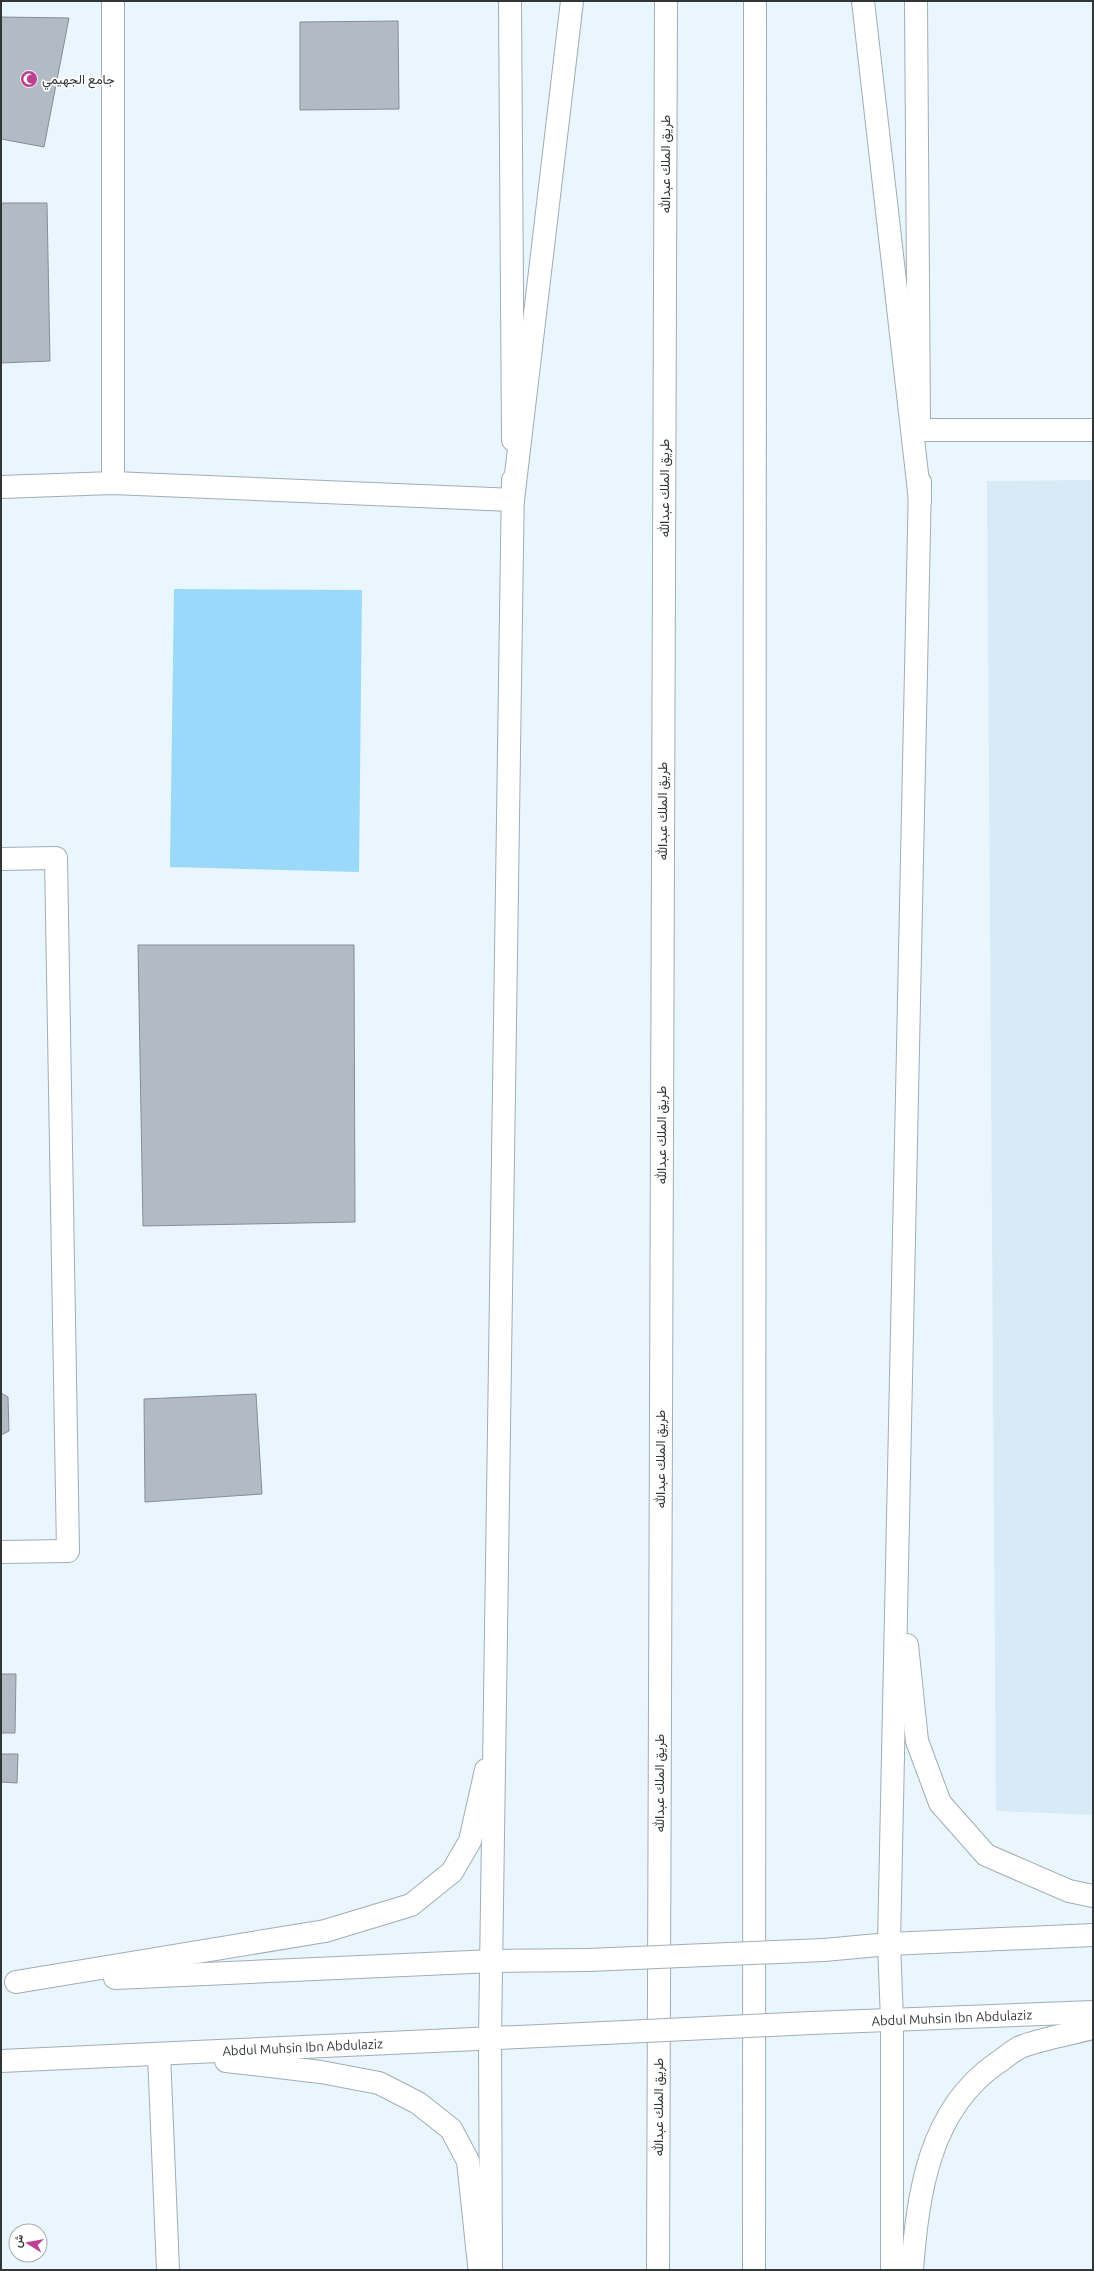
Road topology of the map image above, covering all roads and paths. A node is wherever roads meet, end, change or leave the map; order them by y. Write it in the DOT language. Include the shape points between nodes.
graph roads {
  1 [pos="113,1"];
  2 [pos="510,1"];
  3 [pos="572,1"];
  4 [pos="666,1"];
  5 [pos="754,1"];
  6 [pos="863,1"];
  7 [pos="916,1"];
  8 [pos="919,430"];
  9 [pos="1093,430"];
  10 [pos="113,483"];
  11 [pos="1,487"];
  12 [pos="513,500"];
  13 [pos="920,500"];
  14 [pos="1,858"];
  15 [pos="898,1543"];
  16 [pos="1,1552"];
  17 [pos="496,1728"];
  18 [pos="1093,1896"];
  19 [pos="1093,1935"];
  20 [pos="889,1944"];
  21 [pos="493,1961"];
  22 [pos="8,1983"];
  23 [pos="1093,2012"];
  24 [pos="892,2020"];
  25 [pos="1093,2028"];
  26 [pos="490,2038"];
  27 [pos="159,2054"];
  28 [pos="1,2061"];
  29 [pos="168,2270"];
  30 [pos="479,2270"];
  31 [pos="491,2270"];
  32 [pos="658,2270"];
  33 [pos="754,2270"];
  34 [pos="892,2270"];
  35 [pos="912,2270"];
  1 -- 10 [label="main road"];
  2 -- 12 [label="main road"];
  3 -- 12 [label="main road"];
  4 -- 32 [label="main road, طريق الملك عبدالله"];
  5 -- 33 [label="main road"];
  6 -- 13 [label="main road"];
  7 -- 8 [label="main road"];
  8 -- 9 [label="main road"];
  8 -- 13 [label="main road"];
  10 -- 11 [label="main road"];
  10 -- 12 [label="main road"];
  12 -- 17 [label="main road"];
  13 -- 15 [label="main road"];
  14 -- 16 [label="main road" via="56,858 68,1551"];
  15 -- 18 [label="main road" via="917,1740 940,1803 986,1855 1069,1891"];
  15 -- 20 [label="main road"];
  17 -- 21 [label="main road"];
  17 -- 22 [label="main road" via="470,1841 452,1872 411,1905 325,1931"];
  19 -- 20 [label="main road"];
  20 -- 21 [label="main road, bridge" via="824,1950 588,1960"];
  20 -- 24 [label="main road"];
  21 -- 22 [label="main road"];
  21 -- 26 [label="main road"];
  23 -- 24 [label="main road, Abdul Muhsin Ibn Abdulaziz"];
  24 -- 26 [label="main road, Abdul Muhsin Ibn Abdulaziz, bridge"];
  24 -- 34 [label="main road"];
  25 -- 35 [label="main road" via="1021,2047 978,2076 943,2123 926,2170"];
  26 -- 27 [label="main road, Abdul Muhsin Ibn Abdulaziz"];
  26 -- 31 [label="main road"];
  27 -- 28 [label="main road, Abdul Muhsin Ibn Abdulaziz"];
  27 -- 29 [label="main road"];
  27 -- 30 [label="main road" via="321,2072 379,2083 418,2103 451,2129 468,2161"];
}
